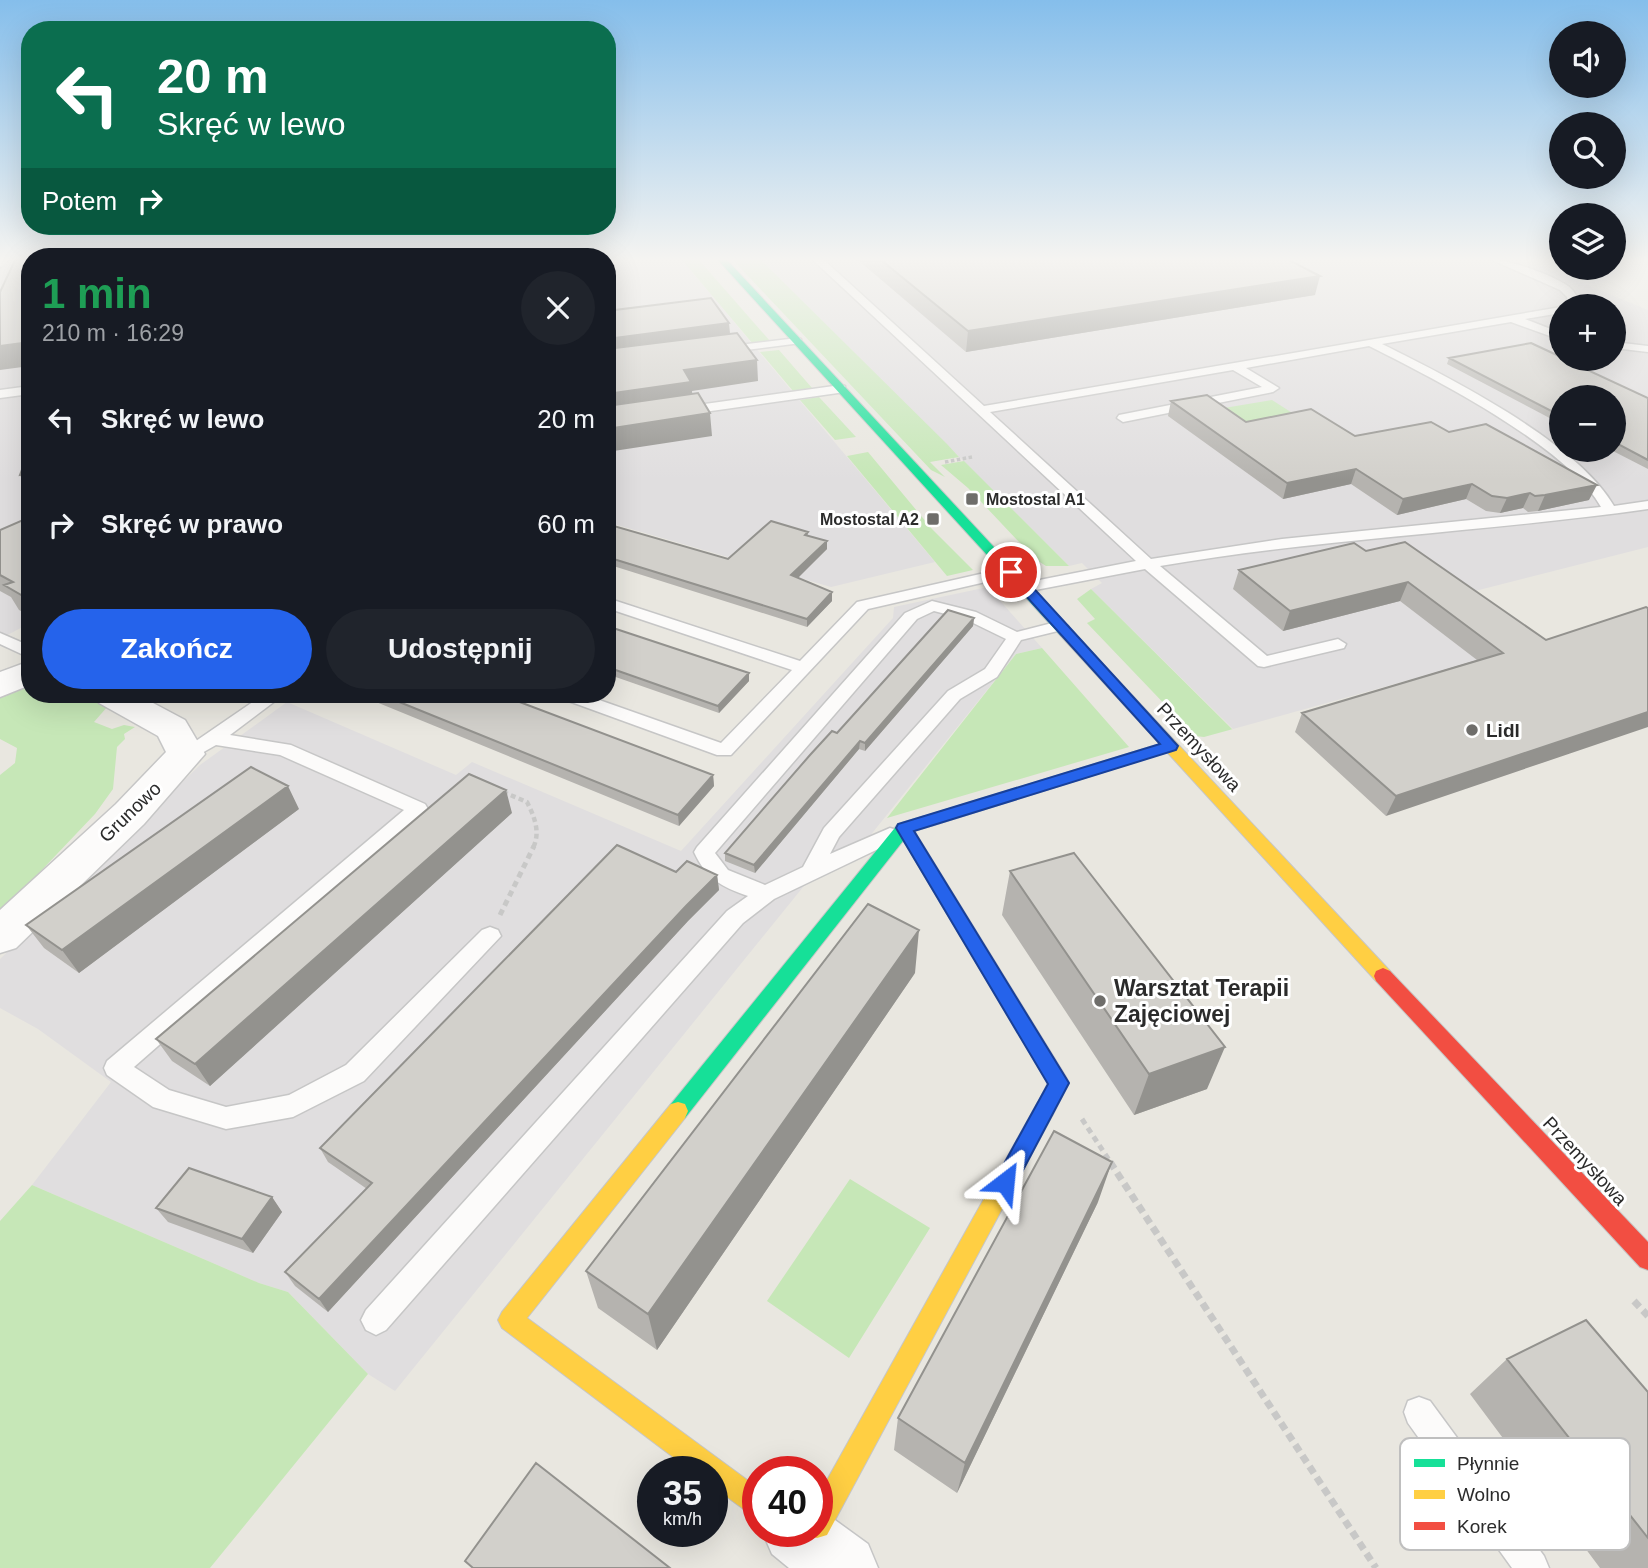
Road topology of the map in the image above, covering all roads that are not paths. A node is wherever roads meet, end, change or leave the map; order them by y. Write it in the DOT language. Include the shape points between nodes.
graph roads {
  1 [pos="790,333"];
  2 [pos="898,333"];
  3 [pos="1430,333"];
  4 [pos="797,341"];
  5 [pos="1371,343"];
  6 [pos="1626,346"];
  7 [pos="1648,349"];
  8 [pos="710,351"];
  9 [pos="1236,366"];
  10 [pos="841,388"];
  11 [pos="21,391"];
  12 [pos="0,394"];
  13 [pos="981,410"];
  14 [pos="674,412"];
  15 [pos="1123,418"];
  16 [pos="1648,505"];
  17 [pos="1610,511"];
  18 [pos="1146,562"];
  19 [pos="1011,572"];
  20 [pos="1025,587"];
  21 [pos="616,606"];
  22 [pos="1060,626"];
  23 [pos="1015,637"];
  24 [pos="0,638"];
  25 [pos="1338,644"];
  26 [pos="21,648"];
  27 [pos="803,668"];
  28 [pos="21,676"];
  29 [pos="0,686"];
  30 [pos="128,703"];
  31 [pos="263,703"];
  32 [pos="591,703"];
  33 [pos="1171,746"];
  34 [pos="200,747"];
  35 [pos="904,828"];
  36 [pos="810,873"];
  37 [pos="766,893"];
  38 [pos="0,936"];
  39 [pos="489,936"];
  40 [pos="1648,1259"];
  41 [pos="376,1320"];
  42 [pos="1419,1412"];
  43 [pos="1438,1438"];
  44 [pos="742,1492"];
  45 [pos="833,1507"];
  46 [pos="1519,1550"];
  47 [pos="1532,1568"];
  1 -- 4 [label="street, Przemysłowa"];
  2 -- 13 [label="lane"];
  3 -- 5 [label="lane"];
  4 -- 8 [label="lane"];
  4 -- 10 [label="street, Przemysłowa"];
  5 -- 9 [label="lane"];
  5 -- 17 [label="lane" via="1471,395 1575,465"];
  6 -- 7 [label="lane"];
  9 -- 13 [label="lane"];
  9 -- 15 [label="lane" via="1273,388"];
  10 -- 14 [label="lane"];
  10 -- 19 [label="street, Przemysłowa"];
  11 -- 12 [label="lane"];
  13 -- 18 [label="lane"];
  16 -- 17 [label="lane"];
  17 -- 18 [label="lane" via="1283,543"];
  18 -- 20 [label="lane"];
  18 -- 25 [label="lane" via="1264,662"];
  19 -- 20 [label="street, Przemysłowa"];
  19 -- 27 [label="lane" via="863,605"];
  20 -- 22 [label="street, Przemysłowa"];
  21 -- 27 [label="lane"];
  22 -- 23 [label="lane"];
  22 -- 33 [label="street, Przemysłowa"];
  23 -- 36 [label="lane" via="991,673 954,695 831,834"];
  23 -- 37 [label="lane" via="970,615 932,606 911,616 704,852 709,866 726,880"];
  24 -- 26 [label="lane"];
  27 -- 32 [label="lane" via="724,751"];
  28 -- 29 [label="street"];
  30 -- 34 [label="street"];
  31 -- 34 [label="lane"];
  33 -- 35 [label="street"];
  33 -- 40 [label="street, Przemysłowa"];
  34 -- 38 [label="street, Grunowo"];
  34 -- 39 [label="lane" via="284,749 418,808 116,1068 162,1099 226,1118 293,1106 355,1073"];
  35 -- 36 [label="lane"];
  35 -- 44 [label="street" via="510,1320"];
  35 -- 45 [label="street" via="1059,1083"];
  36 -- 37 [label="lane"];
  37 -- 41 [label="lane" via="735,917"];
  42 -- 43 [label="lane"];
  46 -- 47 [label="lane"];
}
